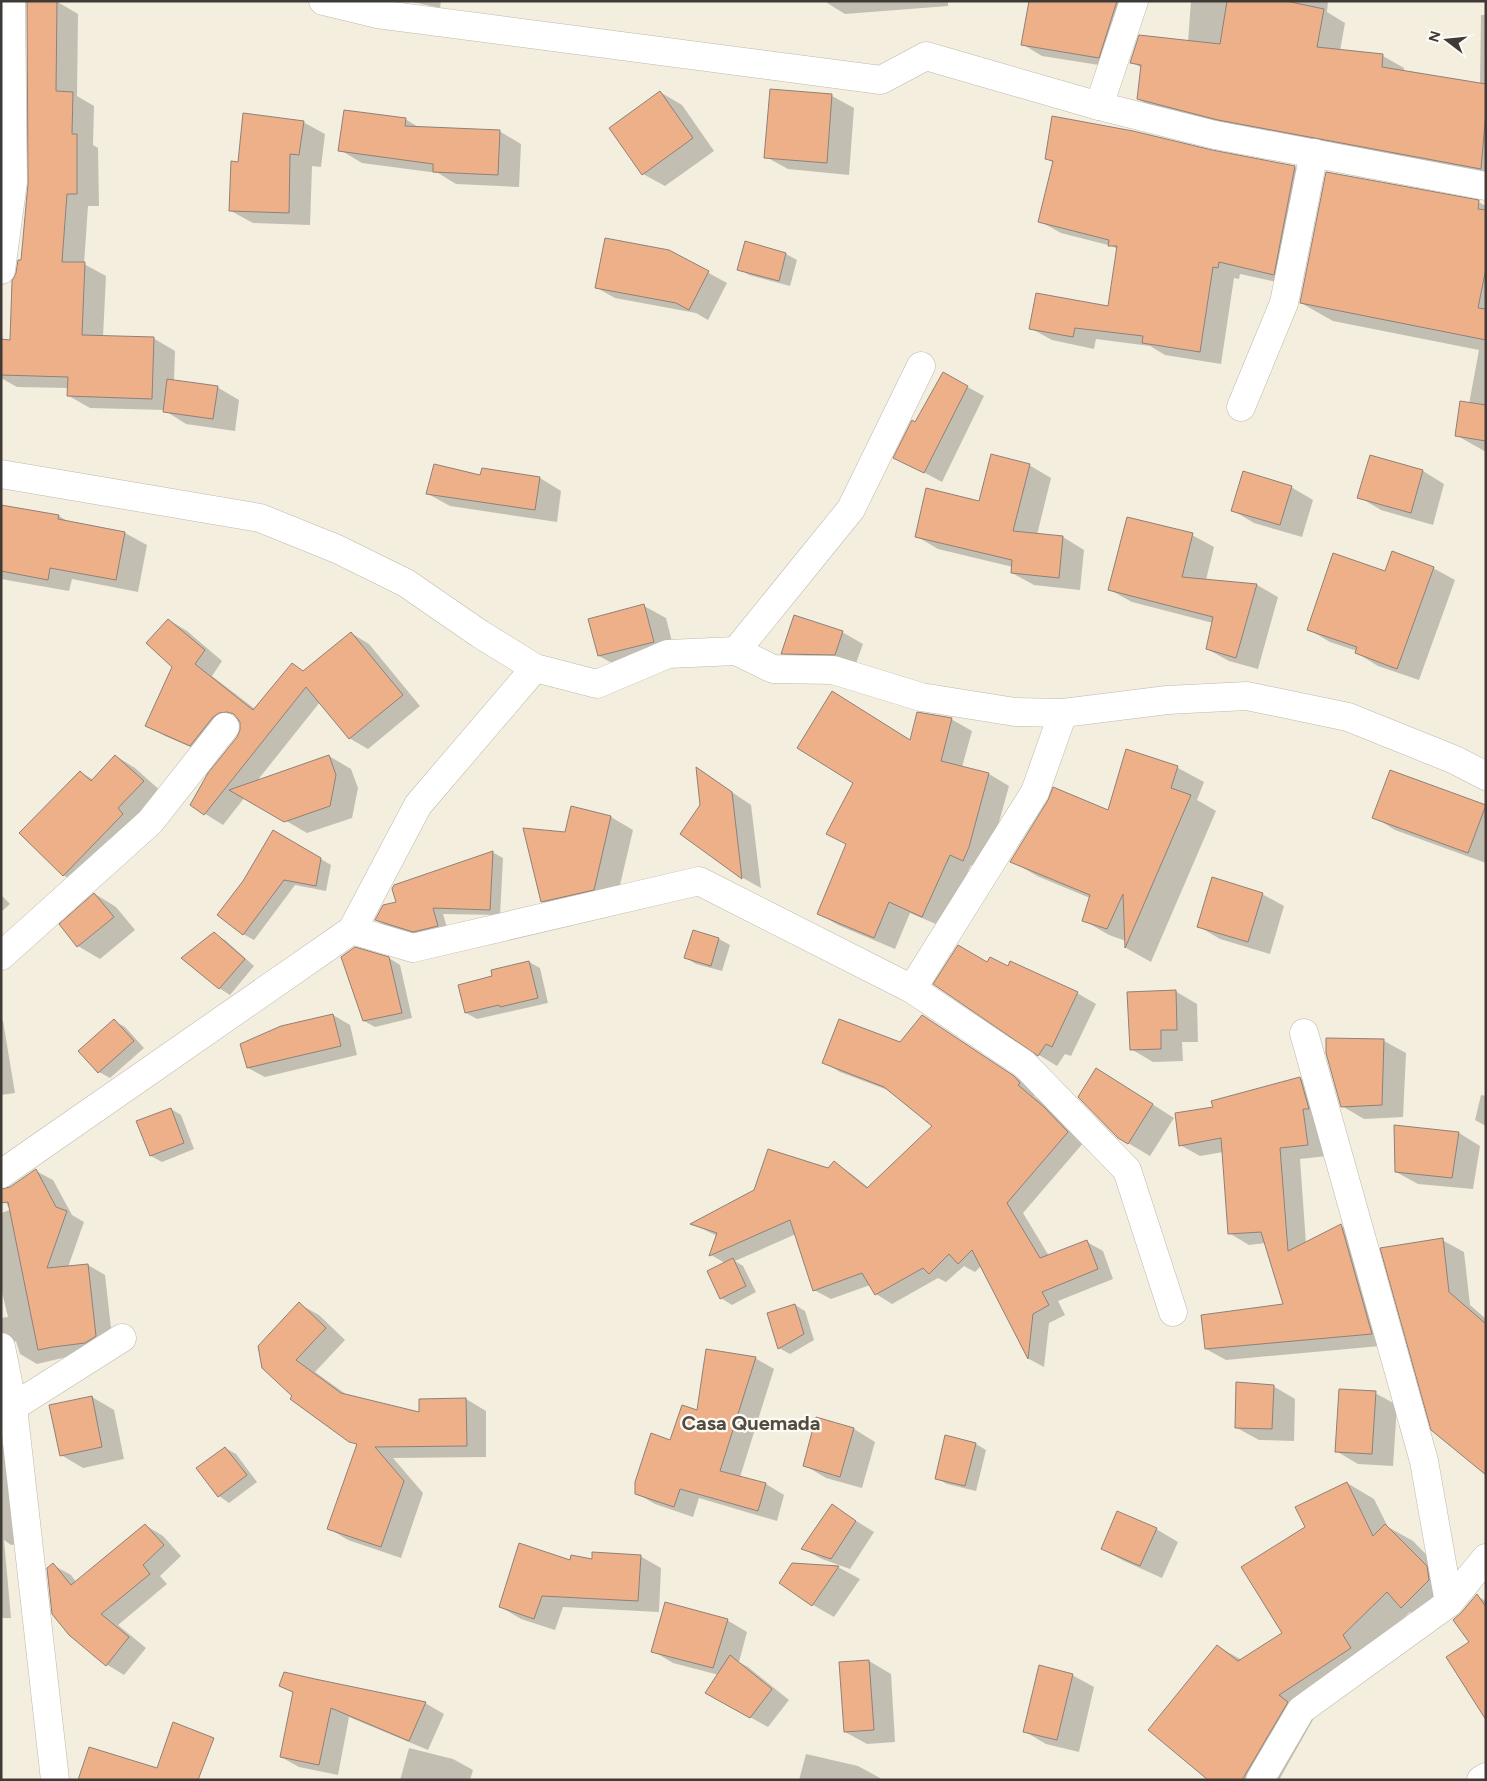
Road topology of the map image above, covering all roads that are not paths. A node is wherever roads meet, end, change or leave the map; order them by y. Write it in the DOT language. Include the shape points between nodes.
graph roads {
  1 [pos="11,1"];
  2 [pos="323,1"];
  3 [pos="1134,1"];
  4 [pos="1099,106"];
  5 [pos="1314,153"];
  6 [pos="1486,186"];
  7 [pos="1,270"];
  8 [pos="921,366"];
  9 [pos="1241,407"];
  10 [pos="1,474"];
  11 [pos="736,651"];
  12 [pos="534,668"];
  13 [pos="1063,713"];
  14 [pos="225,727"];
  15 [pos="1486,776"];
  16 [pos="352,930"];
  17 [pos="1,956"];
  18 [pos="912,989"];
  19 [pos="1304,1033"];
  20 [pos="1,1174"];
  21 [pos="1173,1312"];
  22 [pos="122,1338"];
  23 [pos="1,1347"];
  24 [pos="7,1409"];
  25 [pos="1486,1558"];
  26 [pos="1449,1604"];
  27 [pos="1486,1777"];
  28 [pos="55,1780"];
  29 [pos="1260,1780"];
  30 [pos="1481,1780"];
  1 -- 7 [label="street" via="13,182"];
  2 -- 4 [label="street" via="377,14 881,80 926,56"];
  3 -- 4 [label="street"];
  4 -- 5 [label="street" via="1215,135"];
  5 -- 6 [label="street"];
  5 -- 9 [label="street" via="1284,304"];
  8 -- 11 [label="street" via="851,510"];
  10 -- 12 [label="street" via="260,518 337,549 406,583"];
  11 -- 12 [label="street" via="668,654 597,684"];
  11 -- 13 [label="street" via="773,669 833,670 921,697 1015,712"];
  12 -- 16 [label="street" via="418,805"];
  13 -- 15 [label="street" via="1167,700 1247,696 1348,717 1455,760"];
  13 -- 18 [label="street" via="1035,792"];
  14 -- 17 [label="street" via="150,822"];
  16 -- 18 [label="street" via="413,948 699,881"];
  16 -- 20 [label="street"];
  18 -- 21 [label="street" via="1024,1064 1127,1170"];
  19 -- 26 [label="street" via="1424,1461"];
  22 -- 24 [label="street"];
  23 -- 24 [label="street"];
  24 -- 28 [label="street"];
  25 -- 26 [label="street"];
  26 -- 29 [label="street" via="1301,1710"];
  27 -- 30 [label="street"];
}
